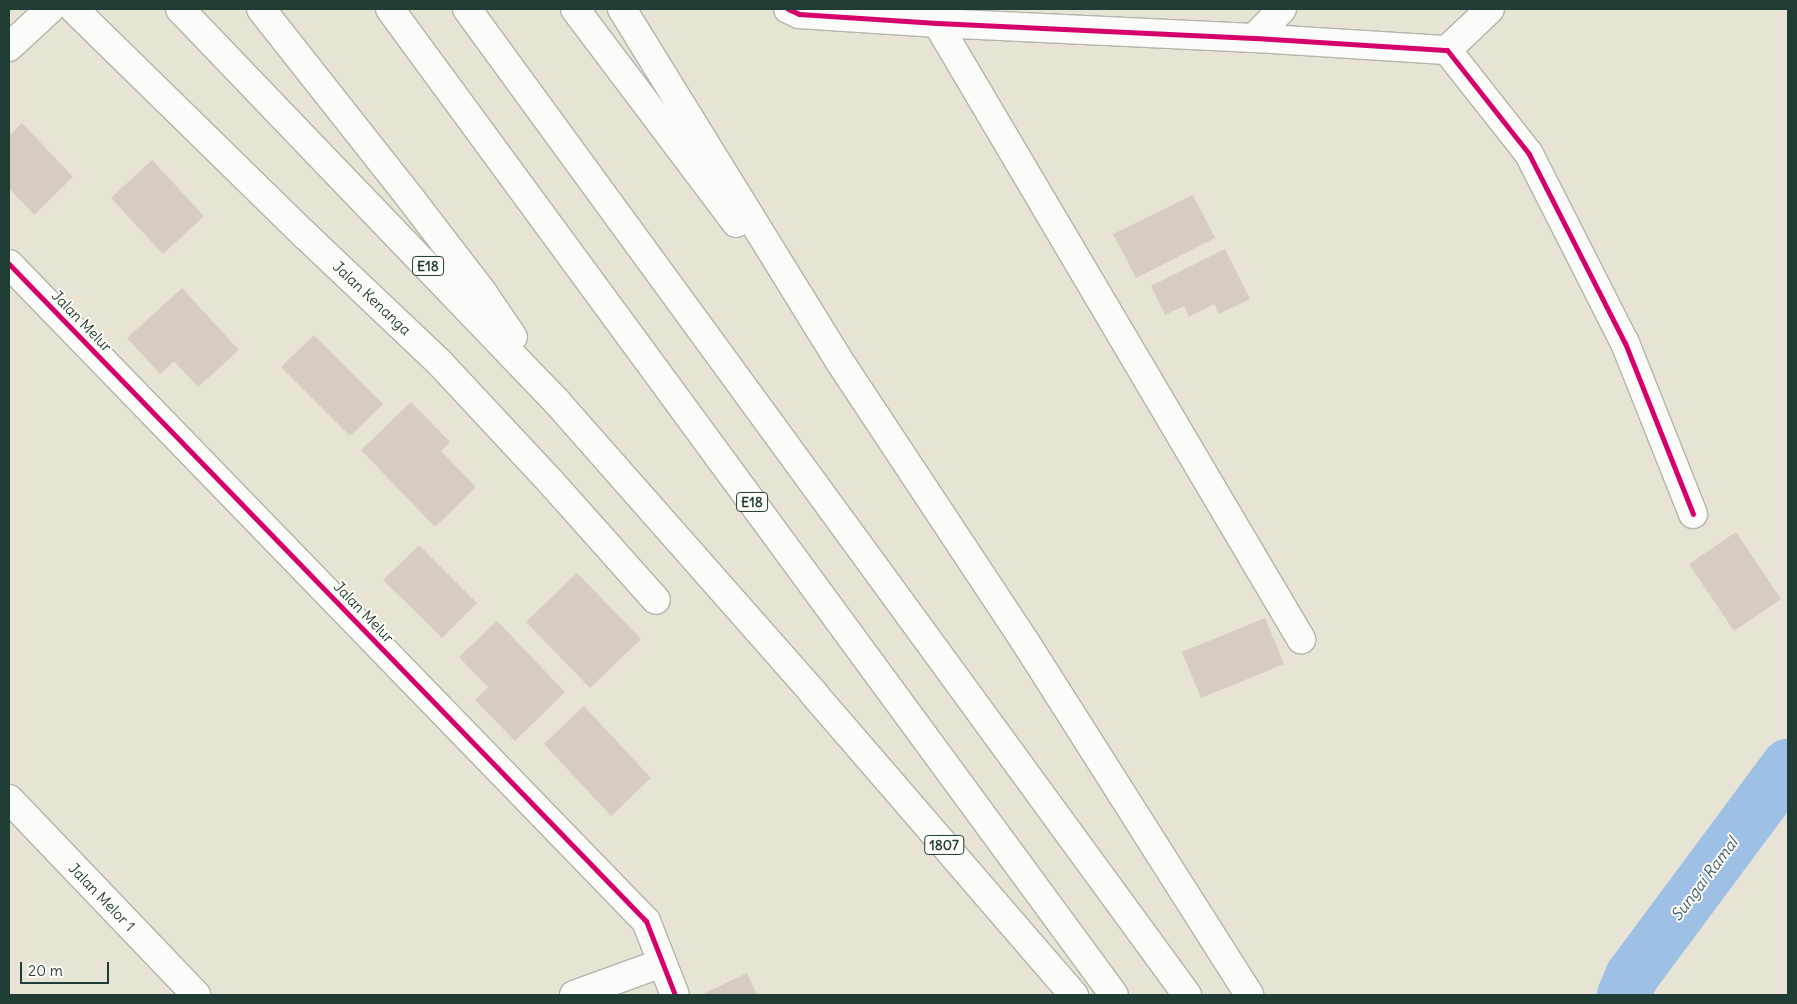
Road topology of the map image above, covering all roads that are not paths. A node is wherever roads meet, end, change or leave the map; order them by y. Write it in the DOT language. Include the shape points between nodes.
graph roads {
  1 [pos="50,9"];
  2 [pos="74,9"];
  3 [pos="180,9"];
  4 [pos="262,9"];
  5 [pos="390,9"];
  6 [pos="467,9"];
  7 [pos="575,9"];
  8 [pos="622,9"];
  9 [pos="788,9"];
  10 [pos="1282,9"];
  11 [pos="1490,9"];
  12 [pos="937,24"];
  13 [pos="1254,38"];
  14 [pos="9,48"];
  15 [pos="1447,50"];
  16 [pos="9,264"];
  17 [pos="838,358"];
  18 [pos="557,402"];
  19 [pos="1693,514"];
  20 [pos="656,600"];
  21 [pos="1301,640"];
  22 [pos="814,694"];
  23 [pos="9,799"];
  24 [pos="662,963"];
  25 [pos="196,995"];
  26 [pos="574,995"];
  27 [pos="675,995"];
  28 [pos="1074,995"];
  29 [pos="1114,995"];
  30 [pos="1187,995"];
  31 [pos="1249,995"];
  1 -- 14 [label="main road"];
  2 -- 20 [label="main road, Jalan Kenanga" via="439,362"];
  3 -- 18 [label="main road, E18"];
  4 -- 18 [label="main road" via="483,293"];
  5 -- 29 [label="main road, E18"];
  6 -- 30 [label="main road"];
  7 -- 17 [label="main road"];
  8 -- 17 [label="main road"];
  9 -- 12 [label="main road" via="799,14"];
  10 -- 13 [label="main road"];
  11 -- 15 [label="main road"];
  12 -- 13 [label="main road"];
  12 -- 21 [label="main road"];
  13 -- 15 [label="main road"];
  15 -- 19 [label="main road" via="1529,154 1625,343"];
  16 -- 24 [label="main road, Jalan Melur" via="646,921"];
  17 -- 31 [label="main road" via="1026,643"];
  18 -- 22 [label="main road, E18"];
  22 -- 28 [label="main road, 1807"];
  23 -- 25 [label="main road, Jalan Melor 1"];
  24 -- 26 [label="main road"];
  24 -- 27 [label="main road, Jalan Melur"];
}
